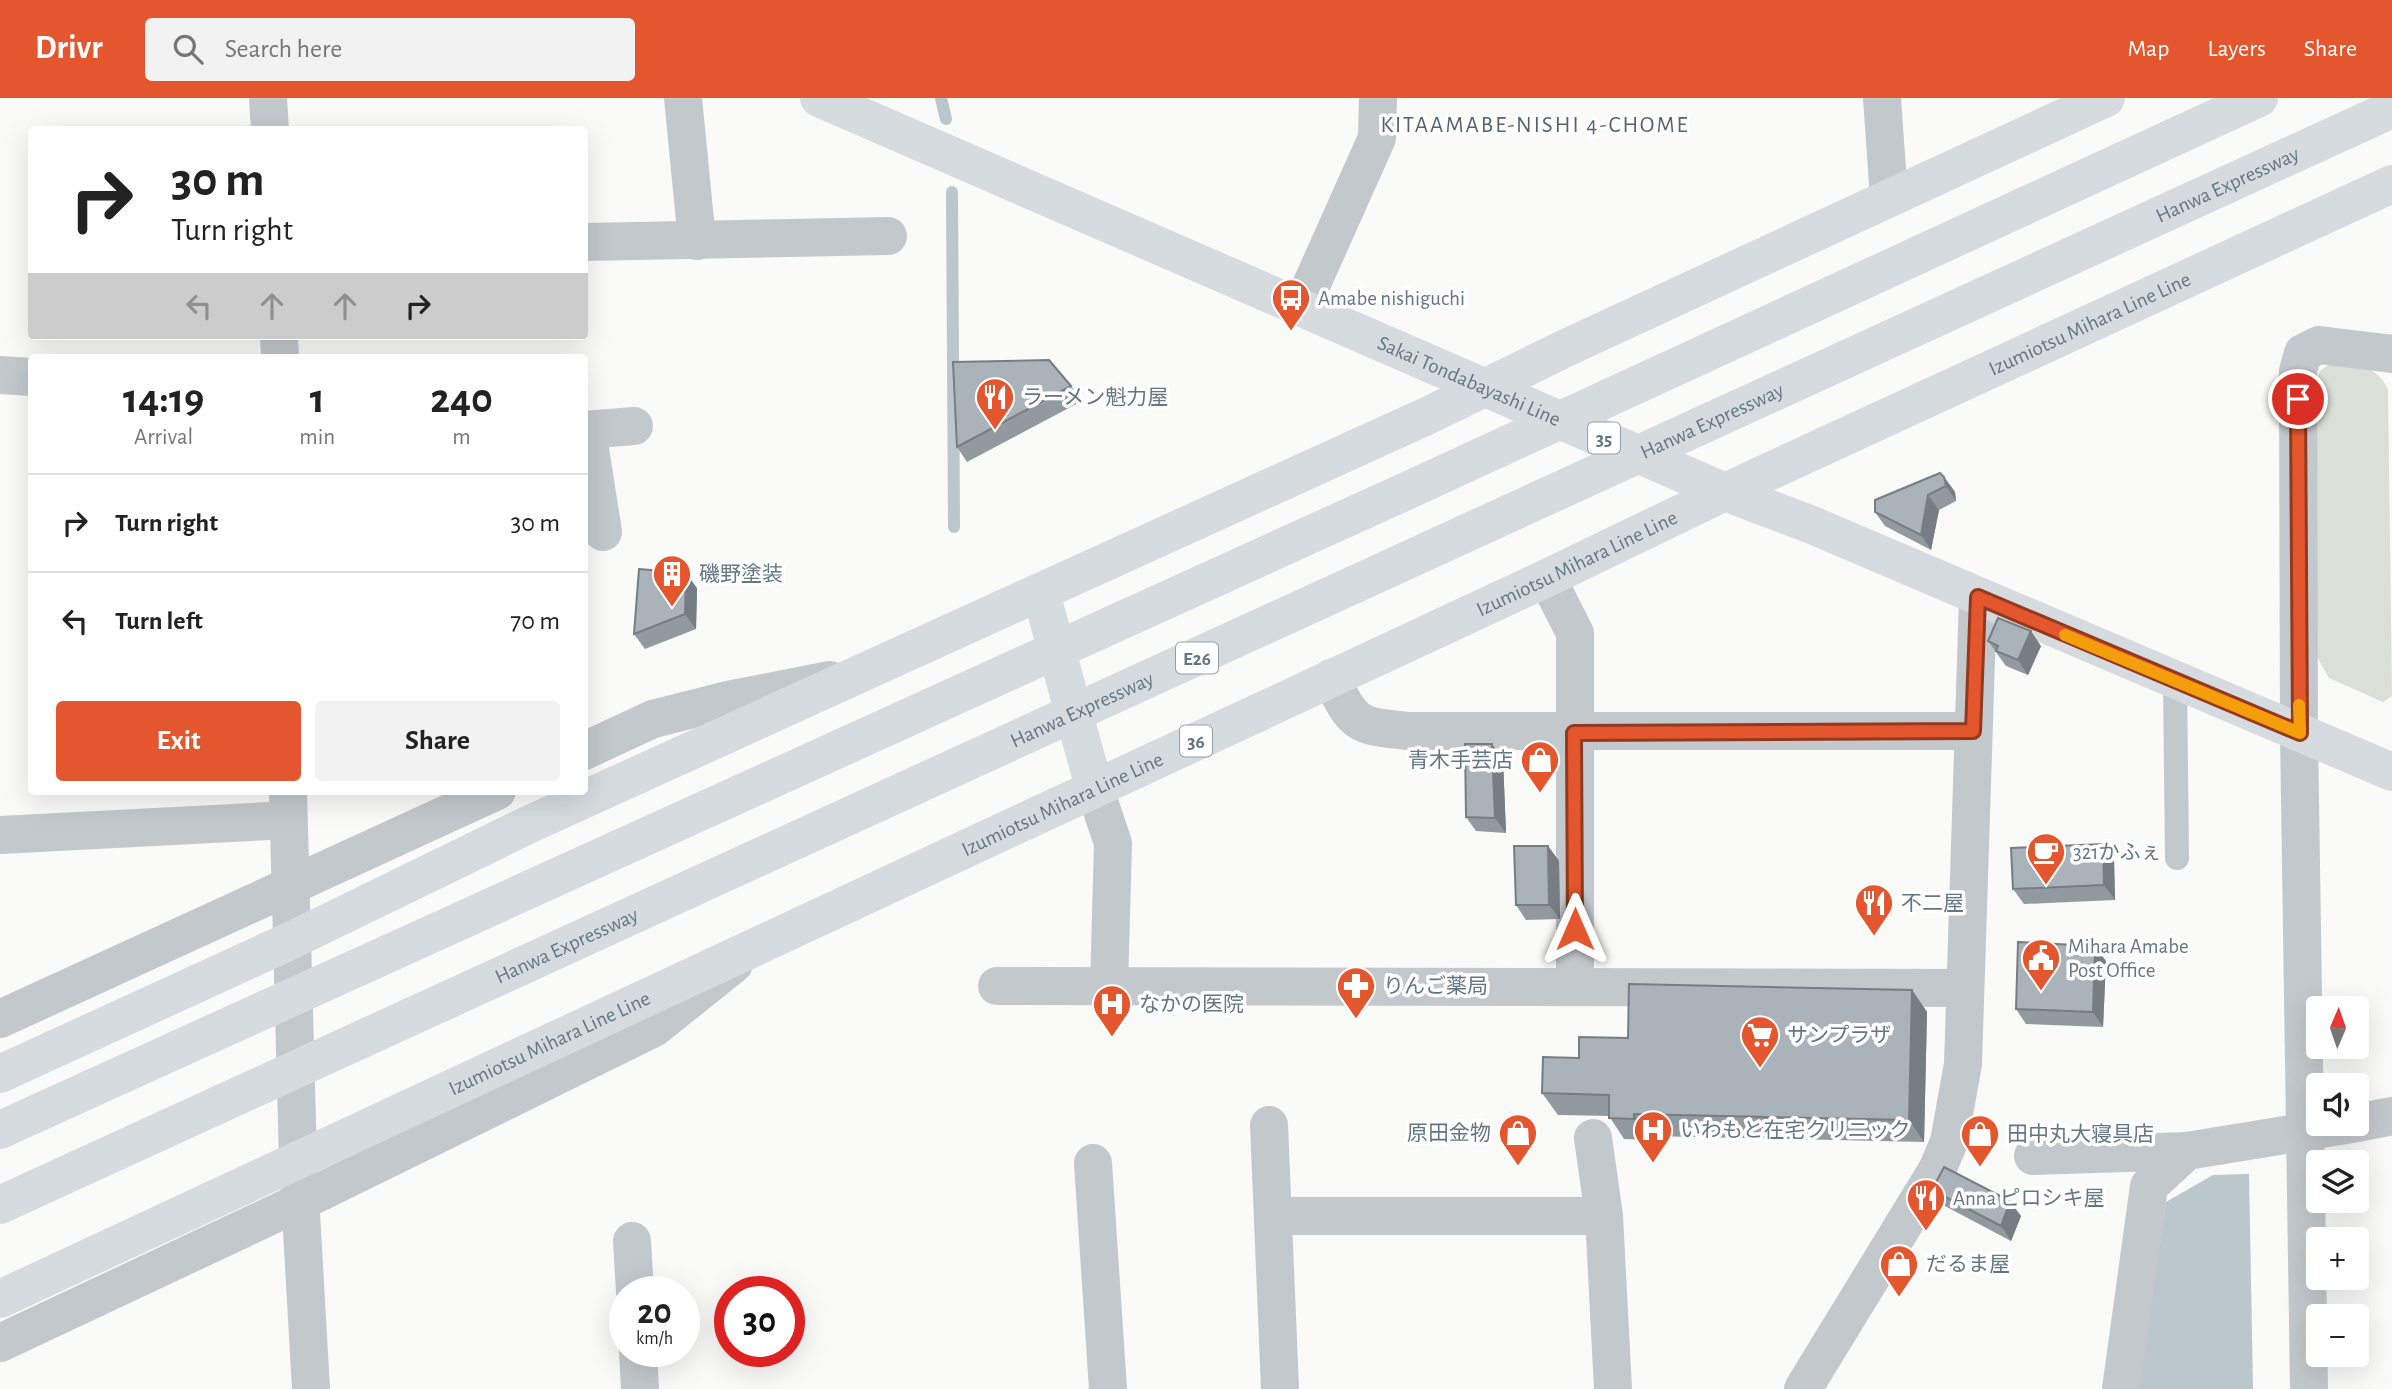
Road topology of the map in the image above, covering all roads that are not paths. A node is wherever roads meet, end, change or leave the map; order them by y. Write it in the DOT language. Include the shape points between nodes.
graph roads {
  1 [pos="268,98"];
  2 [pos="683,98"];
  3 [pos="819,98"];
  4 [pos="1378,98"];
  5 [pos="1882,98"];
  6 [pos="2106,98"];
  7 [pos="2259,98"];
  8 [pos="2392,109"];
  9 [pos="270,126"];
  10 [pos="2392,184"];
  11 [pos="1889,198"];
  12 [pos="888,236"];
  13 [pos="697,240"];
  14 [pos="588,242"];
  15 [pos="1301,309"];
  16 [pos="2392,354"];
  17 [pos="0,375"];
  18 [pos="28,377"];
  19 [pos="1487,387"];
  20 [pos="634,426"];
  21 [pos="588,430"];
  22 [pos="588,442"];
  23 [pos="1725,492"];
  24 [pos="603,532"];
  25 [pos="1548,578"];
  26 [pos="1041,593"];
  27 [pos="1978,597"];
  28 [pos="865,673"];
  29 [pos="1331,678"];
  30 [pos="2175,682"];
  31 [pos="1973,731"];
  32 [pos="1574,733"];
  33 [pos="2300,733"];
  34 [pos="588,749"];
  35 [pos="2392,772"];
  36 [pos="1094,787"];
  37 [pos="488,795"];
  38 [pos="288,806"];
  39 [pos="0,835"];
  40 [pos="2176,858"];
  41 [pos="289,887"];
  42 [pos="290,941"];
  43 [pos="757,946"];
  44 [pos="997,985"];
  45 [pos="1575,985"];
  46 [pos="1109,987"];
  47 [pos="1964,988"];
  48 [pos="0,1019"];
  49 [pos="0,1074"];
  50 [pos="2306,1075"];
  51 [pos="2392,1116"];
  52 [pos="2369,1120"];
  53 [pos="1269,1125"];
  54 [pos="0,1130"];
  55 [pos="2306,1132"];
  56 [pos="2307,1136"];
  57 [pos="1593,1138"];
  58 [pos="2187,1151"];
  59 [pos="2033,1156"];
  60 [pos="298,1160"];
  61 [pos="1093,1163"];
  62 [pos="300,1202"];
  63 [pos="0,1205"];
  64 [pos="1272,1216"];
  65 [pos="1604,1216"];
  66 [pos="632,1241"];
  67 [pos="634,1276"];
  68 [pos="0,1299"];
  69 [pos="0,1343"];
  70 [pos="639,1367"];
  71 [pos="311,1389"];
  72 [pos="640,1389"];
  73 [pos="1108,1389"];
  74 [pos="1280,1389"];
  75 [pos="1613,1389"];
  76 [pos="1803,1389"];
  77 [pos="2121,1389"];
  78 [pos="2309,1389"];
  1 -- 9 [label="street"];
  2 -- 13 [label="street"];
  3 -- 15 [label="main road, Sakai Tondabayashi Line / 35"];
  4 -- 15 [label="street" via="1377,138"];
  5 -- 11 [label="street"];
  6 -- 11 [label="main road"];
  7 -- 54 [label="main road"];
  8 -- 63 [label="main road, Hanwa Expressway / E26"];
  10 -- 23 [label="main road, Izumiotsu Mihara Line Line / 36"];
  11 -- 19 [label="main road"];
  12 -- 13 [label="street"];
  13 -- 14 [label="street"];
  15 -- 19 [label="main road, Sakai Tondabayashi Line / 35"];
  16 -- 33 [label="street" via="2319,345 2303,353 2298,371"];
  17 -- 18 [label="street"];
  19 -- 23 [label="main road, Sakai Tondabayashi Line / 35"];
  19 -- 26 [label="main road"];
  20 -- 21 [label="street"];
  22 -- 24 [label="street"];
  23 -- 25 [label="main road, Izumiotsu Mihara Line Line / 36"];
  23 -- 27 [label="main road, Sakai Tondabayashi Line / 35"];
  25 -- 29 [label="main road, Izumiotsu Mihara Line Line / 36"];
  25 -- 32 [label="street" via="1575,633"];
  26 -- 28 [label="main road"];
  26 -- 36 [label="main road"];
  27 -- 30 [label="main road, Sakai Tondabayashi Line / 35"];
  27 -- 31 [label="street"];
  28 -- 34 [label="street" via="653,719"];
  28 -- 42 [label="main road" via="530,824"];
  29 -- 32 [label="street" via="1350,717 1373,727"];
  29 -- 36 [label="main road, Izumiotsu Mihara Line Line / 36"];
  30 -- 33 [label="main road, Sakai Tondabayashi Line / 35"];
  30 -- 40 [label="lane"];
  31 -- 32 [label="street"];
  31 -- 47 [label="street"];
  32 -- 45 [label="street"];
  33 -- 35 [label="main road, Sakai Tondabayashi Line / 35"];
  33 -- 50 [label="street"];
  36 -- 43 [label="main road, Izumiotsu Mihara Line Line / 36"];
  36 -- 46 [label="street" via="1113,843"];
  37 -- 41 [label="street"];
  38 -- 39 [label="street"];
  38 -- 41 [label="street"];
  41 -- 42 [label="street"];
  41 -- 48 [label="street"];
  42 -- 49 [label="main road"];
  42 -- 60 [label="street"];
  43 -- 60 [label="main road, Izumiotsu Mihara Line Line / 36"];
  43 -- 62 [label="street" via="654,1028"];
  44 -- 46 [label="street"];
  45 -- 46 [label="street"];
  45 -- 47 [label="street"];
  47 -- 76 [label="street" via="1963,1064 1949,1142 1937,1170"];
  51 -- 52 [label="street"];
  53 -- 64 [label="street"];
  55 -- 58 [label="street"];
  56 -- 78 [label="street"];
  57 -- 65 [label="street"];
  58 -- 59 [label="street"];
  58 -- 77 [label="street" via="2149,1186"];
  60 -- 62 [label="street"];
  60 -- 68 [label="main road, Izumiotsu Mihara Line Line / 36"];
  61 -- 73 [label="street"];
  62 -- 69 [label="street"];
  62 -- 71 [label="street"];
  64 -- 65 [label="street"];
  64 -- 74 [label="street"];
  65 -- 75 [label="street"];
  66 -- 67 [label="street"];
  70 -- 72 [label="street"];
}
